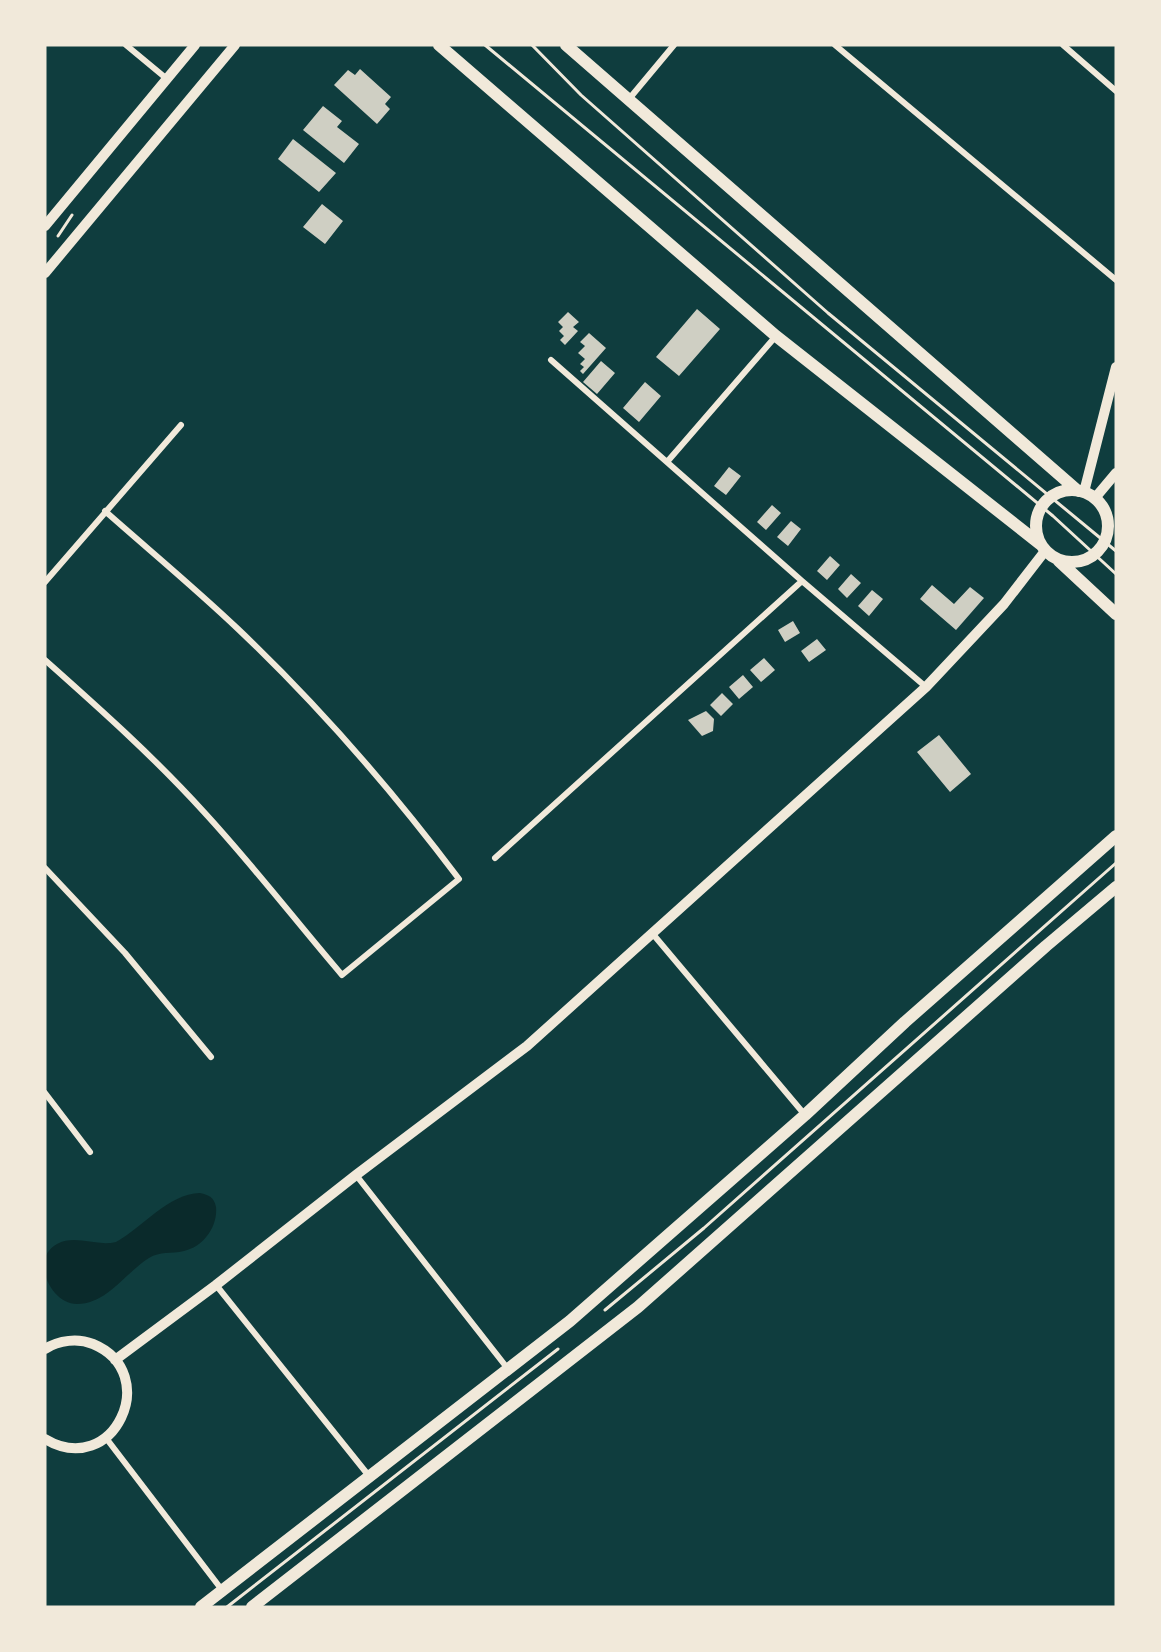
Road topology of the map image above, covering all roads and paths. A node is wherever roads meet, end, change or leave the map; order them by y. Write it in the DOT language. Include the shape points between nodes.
graph roads {
  1 [pos="126,45"];
  2 [pos="195,45"];
  3 [pos="235,45"];
  4 [pos="439,45"];
  5 [pos="485,45"];
  6 [pos="532,45"];
  7 [pos="566,45"];
  8 [pos="674,45"];
  9 [pos="835,45"];
  10 [pos="1062,45"];
  11 [pos="167,79"];
  12 [pos="1116,92"];
  13 [pos="629,99"];
  14 [pos="45,226"];
  15 [pos="45,273"];
  16 [pos="1116,280"];
  17 [pos="776,336"];
  18 [pos="551,360"];
  19 [pos="1116,367"];
  20 [pos="181,425"];
  21 [pos="667,462"];
  22 [pos="1116,473"];
  23 [pos="1090,496"];
  24 [pos="1051,498"];
  25 [pos="1042,507"];
  26 [pos="105,511"];
  27 [pos="1116,517"];
  28 [pos="1105,542"];
  29 [pos="1043,547"];
  30 [pos="1116,552"];
  31 [pos="1096,554"];
  32 [pos="1059,561"];
  33 [pos="1116,574"];
  34 [pos="802,581"];
  35 [pos="45,582"];
  36 [pos="1116,614"];
  37 [pos="45,660"];
  38 [pos="926,687"];
  39 [pos="1116,836"];
  40 [pos="495,858"];
  41 [pos="45,868"];
  42 [pos="1116,887"];
  43 [pos="652,933"];
  44 [pos="211,1057"];
  45 [pos="45,1093"];
  46 [pos="805,1116"];
  47 [pos="90,1152"];
  48 [pos="356,1175"];
  49 [pos="216,1285"];
  50 [pos="45,1349"];
  51 [pos="115,1360"];
  52 [pos="508,1369"];
  53 [pos="106,1438"];
  54 [pos="45,1439"];
  55 [pos="369,1476"];
  56 [pos="222,1590"];
  57 [pos="201,1607"];
  58 [pos="252,1607"];
  1 -- 11 [label="street"];
  2 -- 11 [label="street"];
  3 -- 15 [label="street"];
  4 -- 17 [label="main road"];
  5 -- 25 [label="path"];
  6 -- 24 [label="path" via="581,95 828,313"];
  7 -- 13 [label="main road"];
  8 -- 13 [label="street"];
  9 -- 16 [label="street"];
  10 -- 12 [label="street"];
  11 -- 14 [label="street"];
  13 -- 23 [label="main road"];
  17 -- 21 [label="street"];
  17 -- 29 [label="main road"];
  18 -- 21 [label="street"];
  19 -- 23 [label="street"];
  20 -- 26 [label="street"];
  21 -- 34 [label="street"];
  22 -- 23 [label="street"];
  23 -- 24 [label="main road" via="1059,493"];
  23 -- 27 [label="main road"];
  23 -- 28 [label="main road" via="1108,524"];
  24 -- 25 [label="main road"];
  24 -- 28 [label="path"];
  25 -- 29 [label="main road" via="1036,532"];
  25 -- 31 [label="path"];
  26 -- 35 [label="street"];
  26 -- 37 [label="street" via="238,629 312,703 389,790 459,879 342,975 202,809"];
  28 -- 30 [label="path"];
  28 -- 31 [label="main road"];
  29 -- 32 [label="main road"];
  29 -- 38 [label="street" via="1004,604"];
  31 -- 32 [label="main road" via="1078,562"];
  31 -- 33 [label="path"];
  32 -- 36 [label="main road"];
  34 -- 38 [label="street"];
  34 -- 40 [label="street"];
  38 -- 43 [label="street"];
  39 -- 46 [label="main road"];
  41 -- 44 [label="street" via="125,953"];
  42 -- 58 [label="main road" via="638,1307"];
  43 -- 46 [label="street"];
  43 -- 48 [label="street" via="527,1046"];
  45 -- 47 [label="street"];
  46 -- 52 [label="main road" via="570,1321"];
  48 -- 49 [label="street"];
  48 -- 52 [label="street"];
  49 -- 51 [label="street"];
  49 -- 55 [label="street"];
  50 -- 51 [label="street" via="58,1342 78,1341 99,1347"];
  51 -- 53 [label="street" via="125,1380 127,1401 120,1422"];
  52 -- 55 [label="main road"];
  53 -- 54 [label="street" via="79,1448 66,1448"];
  53 -- 56 [label="street"];
  55 -- 56 [label="main road"];
  56 -- 57 [label="main road"];
}
